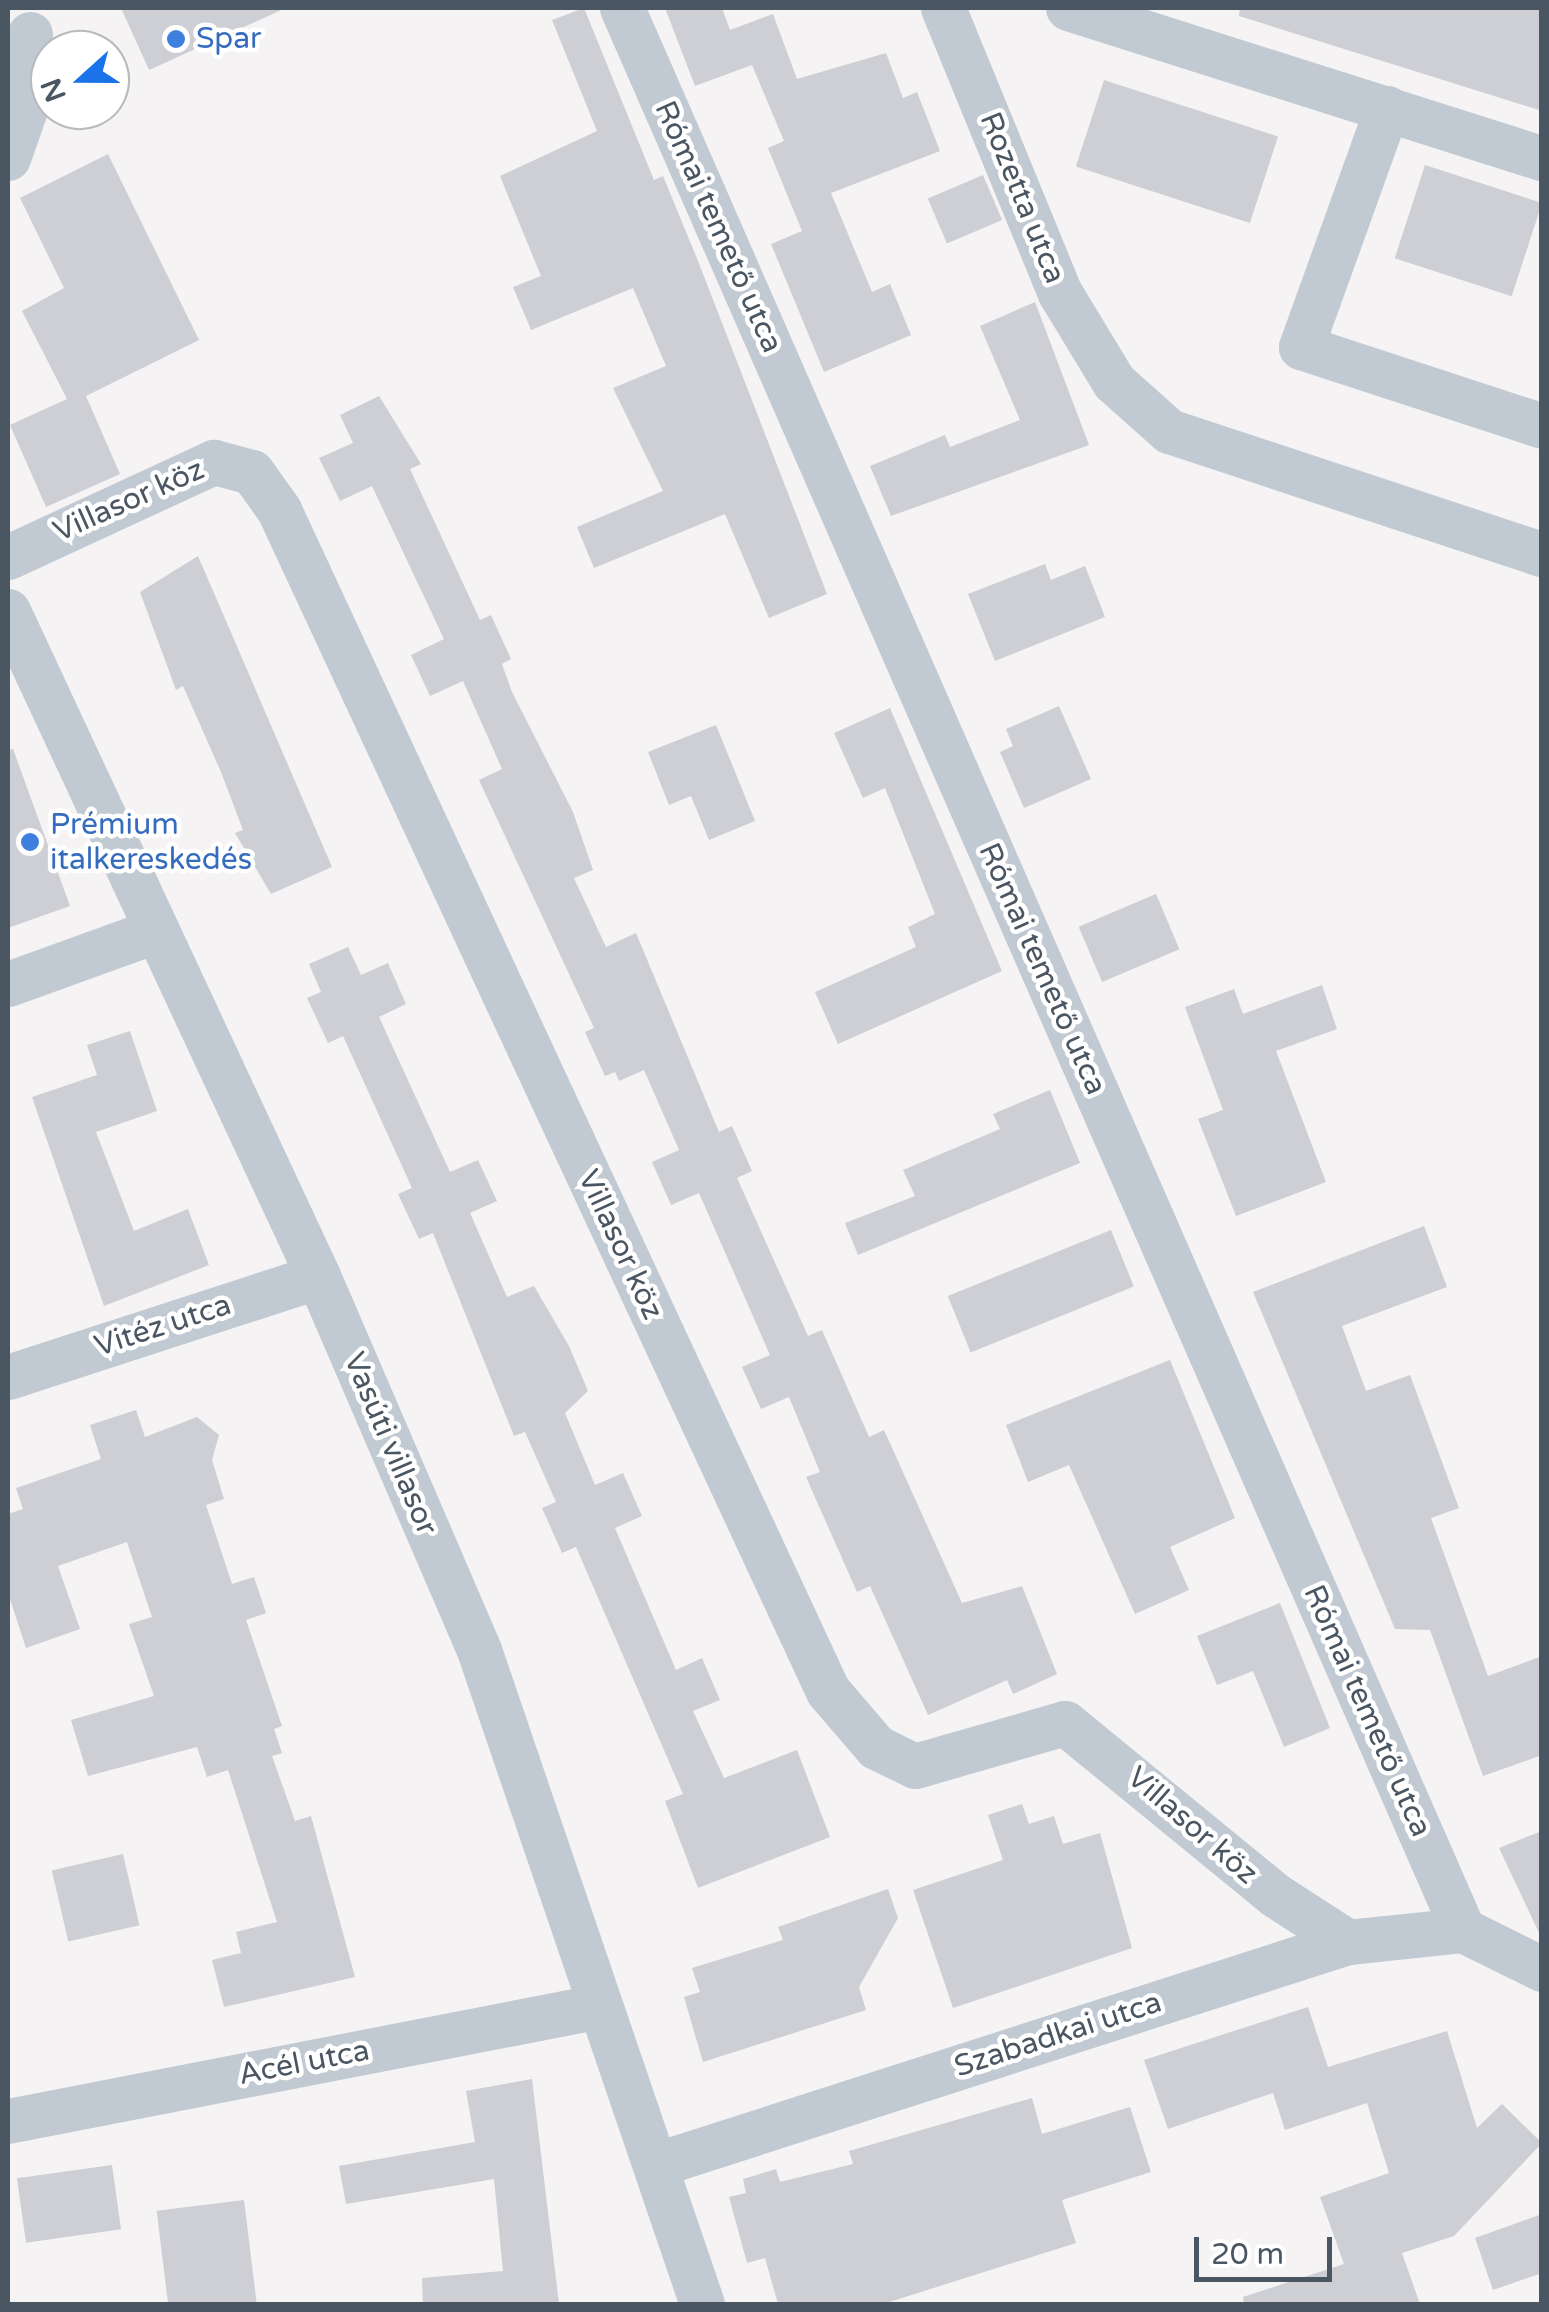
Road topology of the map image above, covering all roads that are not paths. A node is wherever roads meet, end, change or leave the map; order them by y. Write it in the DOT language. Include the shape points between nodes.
graph roads {
  1 [pos="622,8"];
  2 [pos="943,8"];
  3 [pos="1068,8"];
  4 [pos="1155,20"];
  5 [pos="30,94"];
  6 [pos="1387,108"];
  7 [pos="8,158"];
  8 [pos="1542,158"];
  9 [pos="1542,426"];
  10 [pos="1542,554"];
  11 [pos="8,557"];
  12 [pos="8,611"];
  13 [pos="157,930"];
  14 [pos="8,984"];
  15 [pos="318,1276"];
  16 [pos="8,1377"];
  17 [pos="1463,1930"];
  18 [pos="1348,1942"];
  19 [pos="1542,1969"];
  20 [pos="600,2006"];
  21 [pos="8,2121"];
  22 [pos="658,2164"];
  23 [pos="702,2304"];
  1 -- 17 [label="street, Római temető utca"];
  2 -- 10 [label="street, Rozetta utca" via="1060,293 1114,382 1169,431"];
  3 -- 4 [label="street"];
  4 -- 6 [label="street"];
  5 -- 7 [label="street"];
  6 -- 8 [label="street"];
  6 -- 9 [label="street" via="1302,347"];
  11 -- 18 [label="street, Villasor köz" via="214,462 252,472 279,510 828,1691 876,1746 915,1766 1065,1723 1275,1896"];
  12 -- 13 [label="street, Vasúti villasor"];
  13 -- 14 [label="street"];
  13 -- 15 [label="street, Vasúti villasor"];
  15 -- 16 [label="street, Vitéz utca"];
  15 -- 20 [label="street, Vasúti villasor" via="479,1650"];
  17 -- 18 [label="street, Szabadkai utca"];
  17 -- 19 [label="street"];
  18 -- 22 [label="street, Szabadkai utca"];
  20 -- 21 [label="street, Acél utca"];
  20 -- 22 [label="street, Vasúti villasor"];
  22 -- 23 [label="street, Vasúti villasor"];
}
